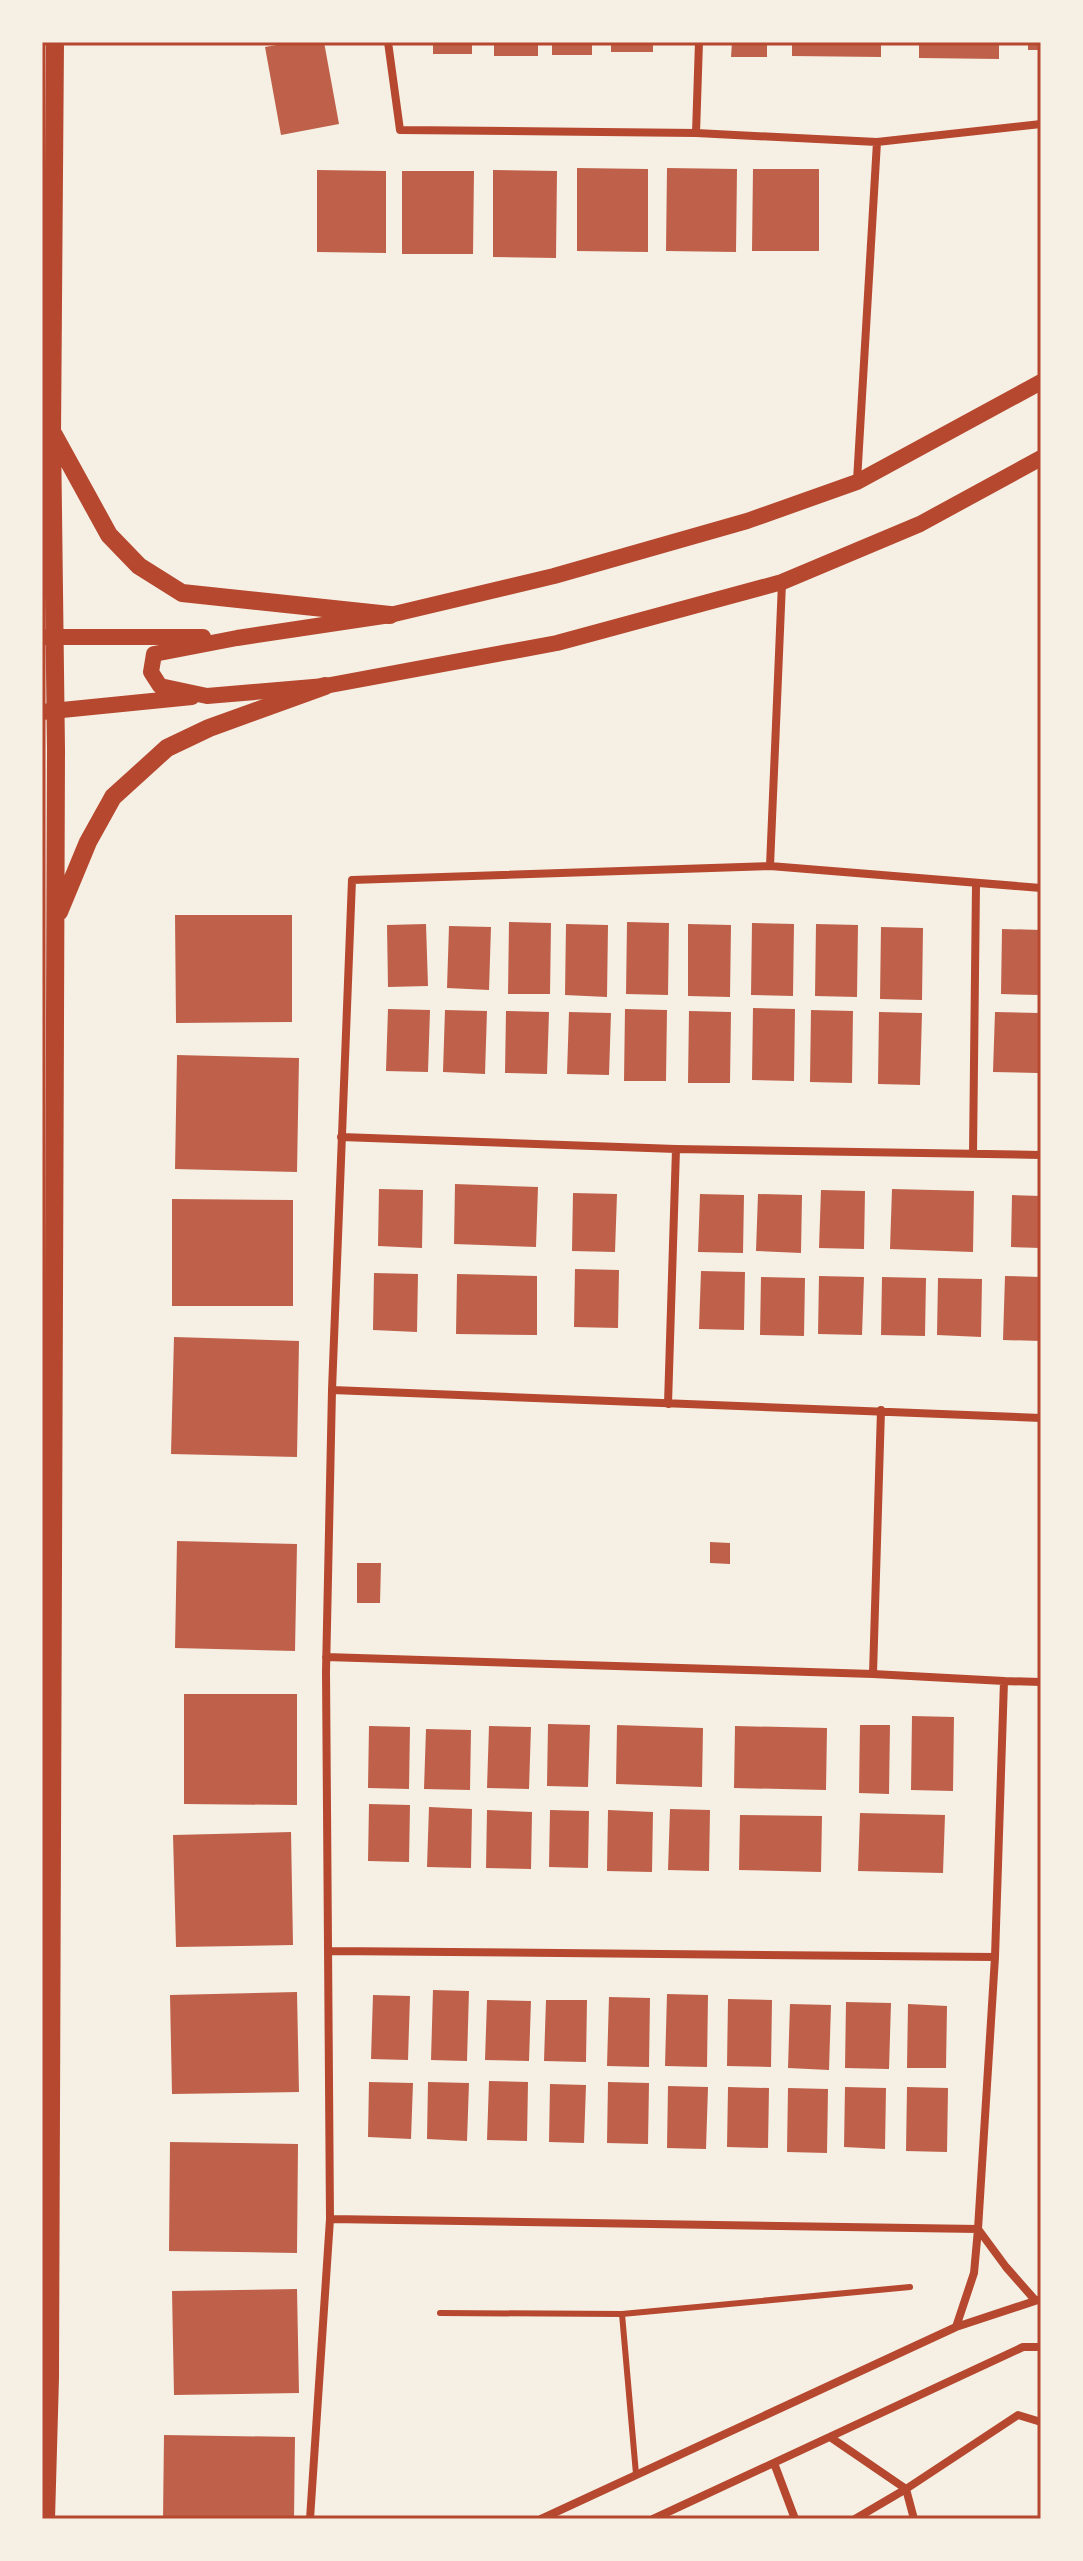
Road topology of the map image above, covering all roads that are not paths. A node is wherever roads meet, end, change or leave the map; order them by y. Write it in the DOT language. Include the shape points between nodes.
graph roads {
  1 [pos="55,42"];
  2 [pos="388,42"];
  3 [pos="699,42"];
  4 [pos="1041,124"];
  5 [pos="696,133"];
  6 [pos="877,142"];
  7 [pos="1041,382"];
  8 [pos="52,433"];
  9 [pos="1041,458"];
  10 [pos="42,468"];
  11 [pos="857,482"];
  12 [pos="782,582"];
  13 [pos="390,615"];
  14 [pos="48,637"];
  15 [pos="237,638"];
  16 [pos="325,686"];
  17 [pos="207,696"];
  18 [pos="49,711"];
  19 [pos="770,866"];
  20 [pos="42,873"];
  21 [pos="976,885"];
  22 [pos="1041,888"];
  23 [pos="55,922"];
  24 [pos="341,1137"];
  25 [pos="676,1149"];
  26 [pos="973,1154"];
  27 [pos="1041,1155"];
  28 [pos="332,1390"];
  29 [pos="668,1404"];
  30 [pos="881,1410"];
  31 [pos="1041,1418"];
  32 [pos="326,1657"];
  33 [pos="873,1674"];
  34 [pos="1004,1681"];
  35 [pos="1041,1682"];
  36 [pos="330,1951"];
  37 [pos="995,1957"];
  38 [pos="330,2219"];
  39 [pos="978,2229"];
  40 [pos="910,2287"];
  41 [pos="1038,2300"];
  42 [pos="440,2313"];
  43 [pos="622,2314"];
  44 [pos="956,2327"];
  45 [pos="1041,2347"];
  46 [pos="1041,2422"];
  47 [pos="830,2437"];
  48 [pos="774,2463"];
  49 [pos="636,2474"];
  50 [pos="906,2489"];
  51 [pos="46,2519"];
  52 [pos="310,2519"];
  53 [pos="541,2519"];
  54 [pos="653,2519"];
  55 [pos="795,2519"];
  56 [pos="855,2519"];
  57 [pos="914,2519"];
  1 -- 8 [label="main road"];
  2 -- 5 [label="street" via="400,130"];
  3 -- 5 [label="street"];
  4 -- 6 [label="street"];
  5 -- 6 [label="street"];
  6 -- 11 [label="street"];
  7 -- 11 [label="main road"];
  8 -- 10 [label="main road"];
  8 -- 13 [label="main road" via="109,535 139,566 182,593"];
  8 -- 14 [label="main road"];
  9 -- 12 [label="main road" via="920,524"];
  11 -- 13 [label="main road" via="747,521 554,576"];
  12 -- 16 [label="main road" via="557,643"];
  12 -- 19 [label="street"];
  13 -- 15 [label="main road"];
  14 -- 15 [label="main road"];
  14 -- 18 [label="main road"];
  15 -- 17 [label="main road" via="154,654 151,672 160,686"];
  16 -- 17 [label="main road"];
  16 -- 23 [label="main road" via="167,748 113,797"];
  17 -- 18 [label="main road"];
  18 -- 23 [label="main road"];
  19 -- 21 [label="street"];
  19 -- 24 [label="street" via="352,880"];
  20 -- 23 [label="main road"];
  21 -- 22 [label="street"];
  21 -- 26 [label="street"];
  23 -- 51 [label="main road"];
  24 -- 25 [label="street"];
  24 -- 28 [label="street"];
  25 -- 26 [label="street"];
  25 -- 29 [label="street"];
  26 -- 27 [label="street"];
  28 -- 29 [label="street"];
  28 -- 32 [label="street"];
  29 -- 30 [label="street"];
  30 -- 31 [label="street"];
  30 -- 33 [label="street"];
  32 -- 33 [label="street"];
  32 -- 36 [label="street"];
  33 -- 34 [label="street"];
  34 -- 35 [label="street"];
  34 -- 37 [label="street"];
  36 -- 37 [label="street"];
  36 -- 38 [label="street"];
  37 -- 39 [label="street"];
  38 -- 39 [label="street"];
  38 -- 52 [label="street"];
  39 -- 41 [label="street"];
  39 -- 44 [label="street" via="974,2273"];
  40 -- 43 [label="lane"];
  41 -- 44 [label="street"];
  42 -- 43 [label="lane"];
  43 -- 49 [label="lane"];
  44 -- 49 [label="street"];
  45 -- 47 [label="street" via="1023,2347"];
  46 -- 50 [label="street" via="1018,2415"];
  47 -- 48 [label="street"];
  47 -- 50 [label="street"];
  48 -- 54 [label="street"];
  48 -- 55 [label="street"];
  49 -- 53 [label="street"];
  50 -- 56 [label="street"];
  50 -- 57 [label="street"];
}
